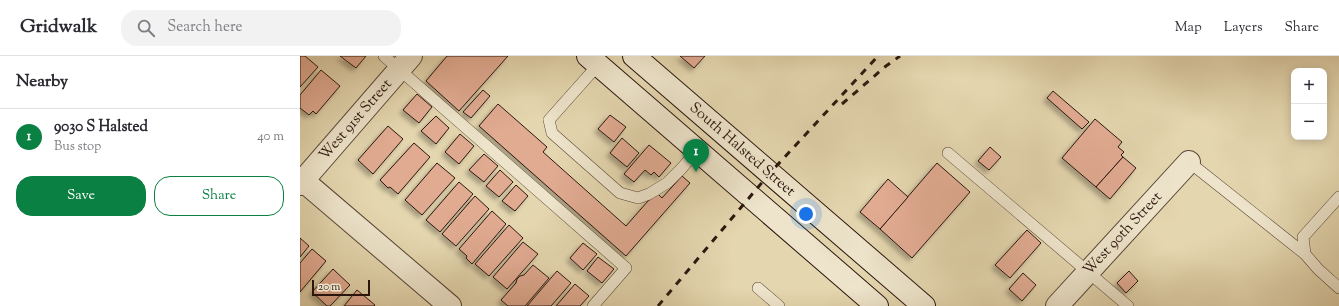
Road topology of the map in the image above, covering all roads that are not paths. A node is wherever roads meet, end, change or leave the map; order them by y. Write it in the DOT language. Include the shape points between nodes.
graph roads {
  1 [pos="634,56"];
  2 [pos="593,60"];
  3 [pos="398,61"];
  4 [pos="697,150"];
  5 [pos="948,153"];
  6 [pos="1190,162"];
  7 [pos="301,181"];
  8 [pos="1339,197"];
  9 [pos="1305,254"];
  10 [pos="1088,271"];
  11 [pos="758,288"];
  12 [pos="1339,288"];
  13 [pos="450,306"];
  14 [pos="593,306"];
  15 [pos="779,306"];
  16 [pos="876,306"];
  17 [pos="924,306"];
  18 [pos="1057,306"];
  19 [pos="1128,306"];
  1 -- 17 [label="main road, South Halsted Street"];
  2 -- 4 [label="main road, South Halsted Street"];
  2 -- 4 [label="lane" via="549,120 552,134 620,193 638,198 650,194 667,184"];
  3 -- 7 [label="main road, West 91st Street"];
  3 -- 14 [label="lane" via="626,268"];
  4 -- 16 [label="main road, South Halsted Street"];
  5 -- 10 [label="lane"];
  6 -- 9 [label="lane"];
  6 -- 10 [label="main road, West 90th Street"];
  7 -- 13 [label="main road"];
  8 -- 9 [label="lane" via="1302,237"];
  9 -- 12 [label="lane"];
  10 -- 18 [label="main road, West 90th Street"];
  10 -- 19 [label="lane"];
  11 -- 15 [label="lane"];
}
